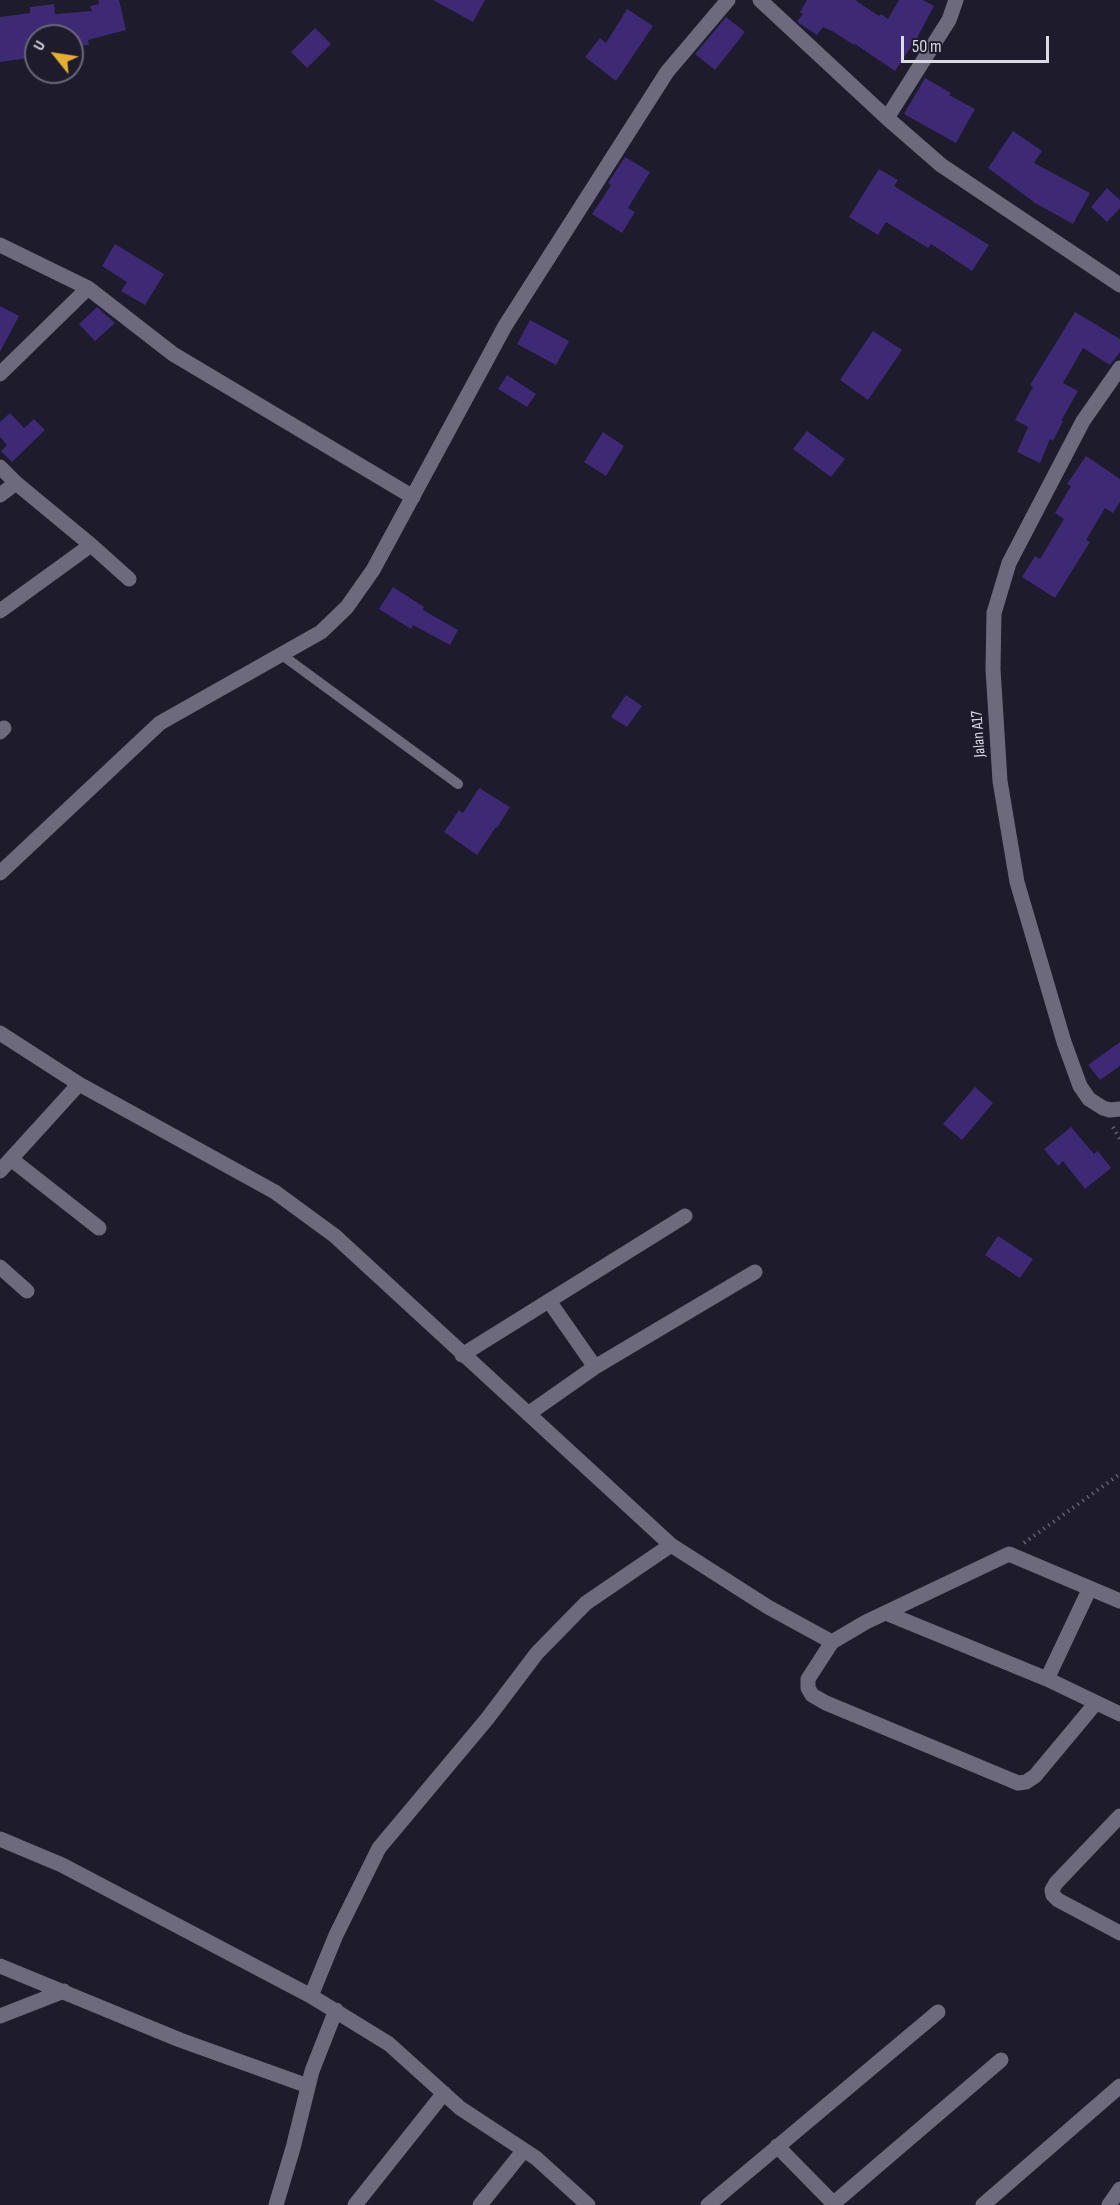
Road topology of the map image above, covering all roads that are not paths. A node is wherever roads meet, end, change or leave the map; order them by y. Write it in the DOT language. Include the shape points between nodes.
graph roads {
  1 [pos="728,0"];
  2 [pos="760,0"];
  3 [pos="956,0"];
  4 [pos="887,118"];
  5 [pos="0,245"];
  6 [pos="1120,285"];
  7 [pos="88,288"];
  8 [pos="1120,368"];
  9 [pos="0,374"];
  10 [pos="0,467"];
  11 [pos="16,483"];
  12 [pos="0,495"];
  13 [pos="413,497"];
  14 [pos="91,544"];
  15 [pos="129,579"];
  16 [pos="0,611"];
  17 [pos="282,655"];
  18 [pos="458,784"];
  19 [pos="0,873"];
  20 [pos="0,1033"];
  21 [pos="79,1084"];
  22 [pos="1120,1109"];
  23 [pos="11,1159"];
  24 [pos="0,1171"];
  25 [pos="685,1216"];
  26 [pos="99,1228"];
  27 [pos="0,1267"];
  28 [pos="755,1272"];
  29 [pos="27,1291"];
  30 [pos="549,1301"];
  31 [pos="462,1355"];
  32 [pos="595,1367"];
  33 [pos="528,1414"];
  34 [pos="671,1545"];
  35 [pos="1090,1588"];
  36 [pos="1120,1601"];
  37 [pos="886,1613"];
  38 [pos="832,1642"];
  39 [pos="1047,1679"];
  40 [pos="1095,1704"];
  41 [pos="1120,1714"];
  42 [pos="1120,1816"];
  43 [pos="0,1840"];
  44 [pos="1120,1933"];
  45 [pos="0,1966"];
  46 [pos="64,1991"];
  47 [pos="311,1996"];
  48 [pos="336,2010"];
  49 [pos="938,2012"];
  50 [pos="0,2016"];
  51 [pos="1001,2060"];
  52 [pos="308,2086"];
  53 [pos="1120,2086"];
  54 [pos="444,2094"];
  55 [pos="777,2146"];
  56 [pos="524,2150"];
  57 [pos="1120,2189"];
  58 [pos="835,2204"];
  59 [pos="276,2205"];
  60 [pos="355,2205"];
  61 [pos="480,2205"];
  62 [pos="588,2205"];
  63 [pos="708,2205"];
  64 [pos="983,2205"];
  65 [pos="1109,2205"];
  1 -- 13 [label="street" via="667,72 511,316"];
  2 -- 4 [label="street"];
  3 -- 4 [label="street" via="949,20"];
  4 -- 6 [label="street" via="941,165"];
  5 -- 7 [label="street"];
  7 -- 9 [label="street"];
  7 -- 13 [label="street" via="172,354"];
  8 -- 22 [label="street, Jalan A17" via="1083,421 1009,563 994,613 993,669 1000,781 1017,882 1080,1086 1102,1108"];
  10 -- 11 [label="street"];
  11 -- 12 [label="street"];
  11 -- 14 [label="street"];
  13 -- 17 [label="street" via="373,570 347,607 321,632"];
  14 -- 15 [label="street"];
  14 -- 16 [label="street"];
  17 -- 18 [label="lane"];
  17 -- 19 [label="street" via="160,723"];
  20 -- 21 [label="street"];
  21 -- 23 [label="street"];
  21 -- 31 [label="street" via="275,1192 335,1236"];
  23 -- 24 [label="street"];
  23 -- 26 [label="street"];
  25 -- 30 [label="street"];
  27 -- 29 [label="street"];
  28 -- 32 [label="street"];
  30 -- 31 [label="street"];
  30 -- 32 [label="street"];
  31 -- 33 [label="street"];
  32 -- 33 [label="street"];
  33 -- 34 [label="street"];
  34 -- 38 [label="street" via="768,1607"];
  34 -- 47 [label="street" via="586,1603 537,1653 379,1848"];
  35 -- 36 [label="street"];
  35 -- 37 [label="street" via="1009,1554"];
  35 -- 39 [label="street"];
  37 -- 38 [label="street"];
  37 -- 39 [label="street"];
  38 -- 40 [label="street" via="808,1679 812,1695 1018,1783 1035,1776"];
  39 -- 40 [label="street"];
  40 -- 41 [label="street"];
  42 -- 44 [label="street" via="1052,1890 1058,1900"];
  43 -- 47 [label="street" via="62,1865"];
  45 -- 46 [label="street"];
  46 -- 50 [label="street"];
  46 -- 52 [label="street" via="180,2040"];
  47 -- 48 [label="street"];
  48 -- 52 [label="street"];
  48 -- 54 [label="street" via="389,2044"];
  49 -- 55 [label="street"];
  51 -- 58 [label="street"];
  52 -- 59 [label="street"];
  53 -- 64 [label="street"];
  54 -- 56 [label="street"];
  54 -- 60 [label="street"];
  55 -- 58 [label="street"];
  55 -- 63 [label="street"];
  56 -- 61 [label="street"];
  56 -- 62 [label="street"];
  57 -- 65 [label="street"];
}
